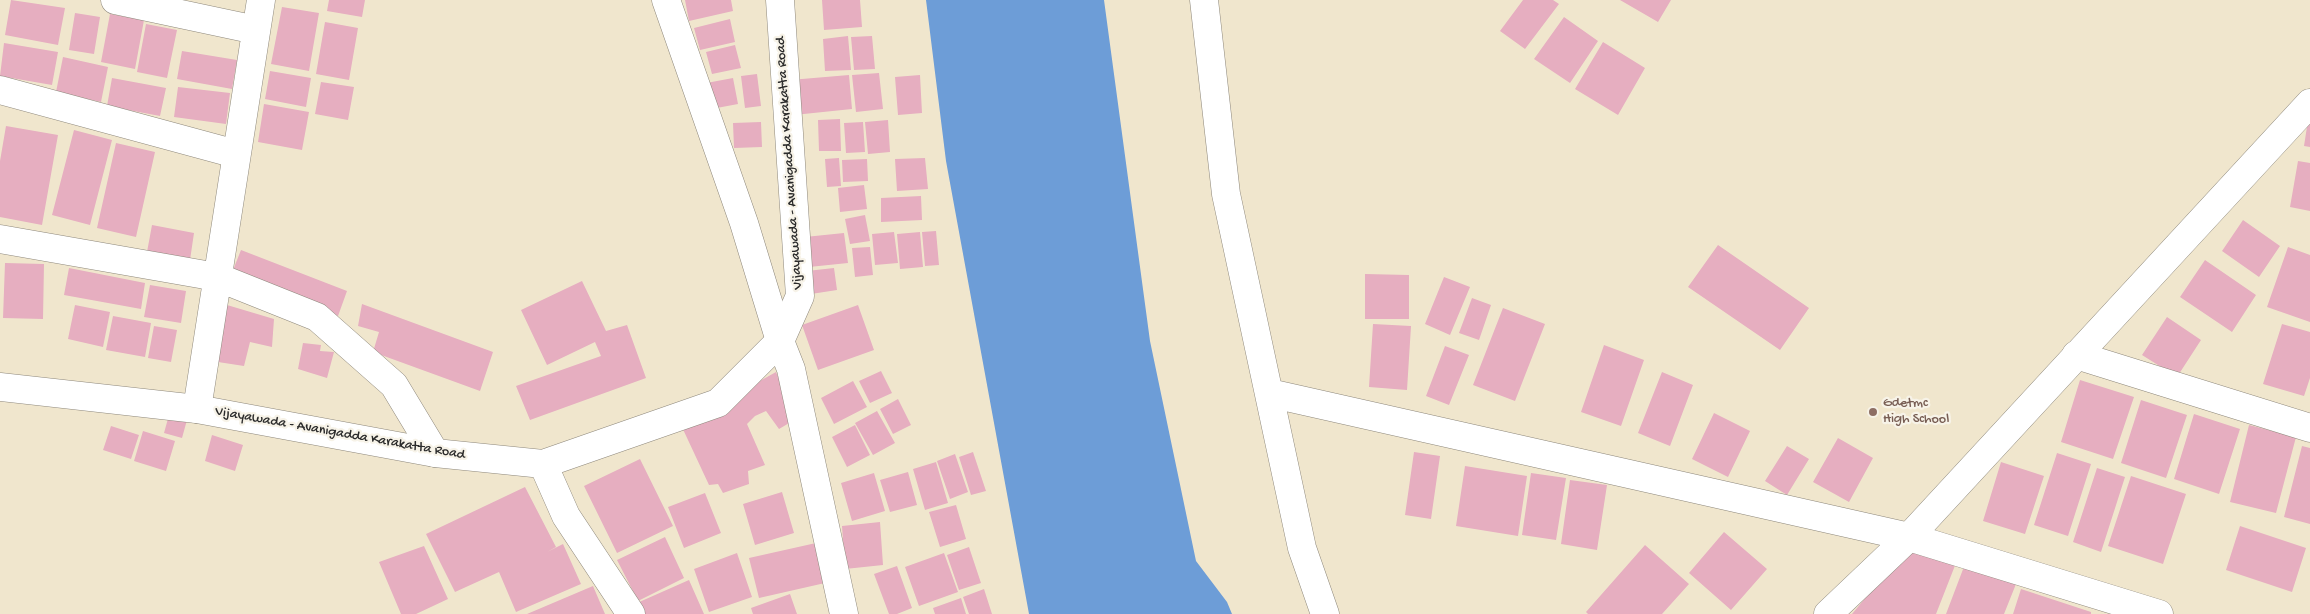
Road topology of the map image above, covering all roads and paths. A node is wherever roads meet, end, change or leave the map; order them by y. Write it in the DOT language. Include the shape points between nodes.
graph roads {
  1 [pos="115,0"];
  2 [pos="261,0"];
  3 [pos="666,0"];
  4 [pos="780,0"];
  5 [pos="1204,0"];
  6 [pos="256,30"];
  7 [pos="0,90"];
  8 [pos="2310,103"];
  9 [pos="236,154"];
  10 [pos="0,239"];
  11 [pos="217,277"];
  12 [pos="780,342"];
  13 [pos="2076,355"];
  14 [pos="0,387"];
  15 [pos="1269,394"];
  16 [pos="197,409"];
  17 [pos="2310,428"];
  18 [pos="435,453"];
  19 [pos="543,464"];
  20 [pos="1908,537"];
  21 [pos="631,614"];
  22 [pos="844,614"];
  23 [pos="1325,614"];
  24 [pos="1828,614"];
  25 [pos="2159,614"];
  1 -- 6 [label="street"];
  2 -- 6 [label="street"];
  3 -- 12 [label="street" via="744,223"];
  4 -- 12 [label="street, Vijayawada - Avanigadda Karakatta Road" via="800,296"];
  5 -- 15 [label="street" via="1226,194"];
  6 -- 9 [label="street"];
  7 -- 9 [label="street"];
  8 -- 13 [label="street"];
  9 -- 11 [label="street"];
  10 -- 11 [label="street"];
  11 -- 16 [label="street"];
  11 -- 18 [label="street" via="317,318 394,385"];
  12 -- 19 [label="street, Vijayawada - Avanigadda Karakatta Road" via="718,403"];
  12 -- 22 [label="street" via="791,370"];
  13 -- 17 [label="street"];
  13 -- 20 [label="street"];
  14 -- 16 [label="street, Vijayawada - Avanigadda Karakatta Road"];
  15 -- 20 [label="street"];
  15 -- 23 [label="street" via="1302,548"];
  16 -- 18 [label="street, Vijayawada - Avanigadda Karakatta Road"];
  18 -- 19 [label="street, Vijayawada - Avanigadda Karakatta Road"];
  19 -- 21 [label="street" via="566,516"];
  20 -- 24 [label="street"];
  20 -- 25 [label="street"];
}
